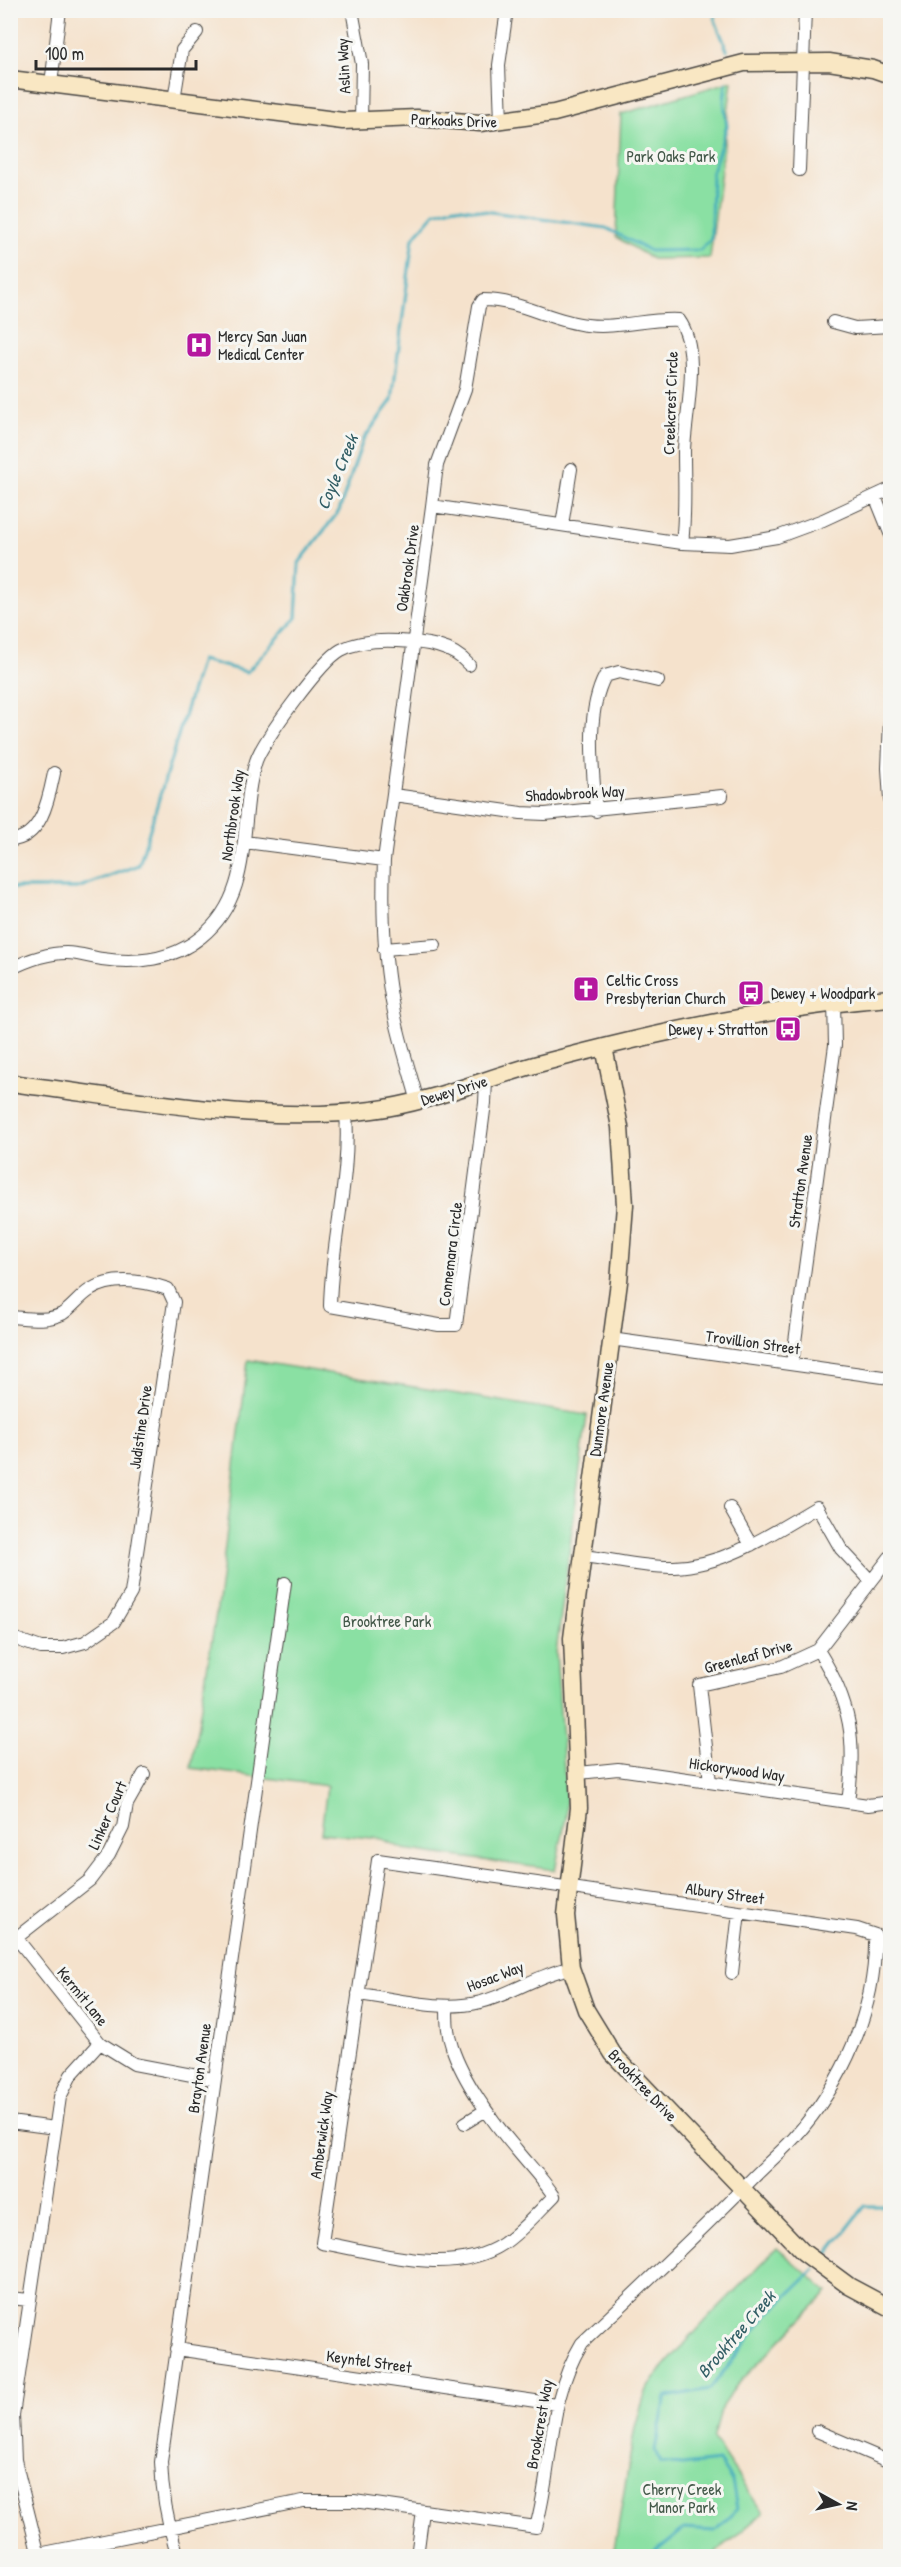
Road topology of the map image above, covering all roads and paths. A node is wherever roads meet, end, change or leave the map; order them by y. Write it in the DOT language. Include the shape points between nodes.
graph roads {
  1 [pos="60,10"];
  2 [pos="352,10"];
  3 [pos="507,10"];
  4 [pos="805,10"];
  5 [pos="197,32"];
  6 [pos="804,62"];
  7 [pos="891,75"];
  8 [pos="10,79"];
  9 [pos="51,84"];
  10 [pos="174,100"];
  11 [pos="361,121"];
  12 [pos="501,122"];
  13 [pos="799,170"];
  14 [pos="833,322"];
  15 [pos="891,326"];
  16 [pos="571,469"];
  17 [pos="891,489"];
  18 [pos="875,496"];
  19 [pos="432,506"];
  20 [pos="562,525"];
  21 [pos="891,533"];
  22 [pos="682,543"];
  23 [pos="414,642"];
  24 [pos="469,665"];
  25 [pos="658,681"];
  26 [pos="891,720"];
  27 [pos="54,773"];
  28 [pos="394,795"];
  29 [pos="722,796"];
  30 [pos="891,800"];
  31 [pos="596,811"];
  32 [pos="10,840"];
  33 [pos="245,842"];
  34 [pos="384,860"];
  35 [pos="435,945"];
  36 [pos="384,949"];
  37 [pos="10,969"];
  38 [pos="891,998"];
  39 [pos="834,1002"];
  40 [pos="604,1047"];
  41 [pos="486,1080"];
  42 [pos="10,1083"];
  43 [pos="418,1102"];
  44 [pos="346,1113"];
  45 [pos="10,1317"];
  46 [pos="611,1339"];
  47 [pos="792,1364"];
  48 [pos="891,1378"];
  49 [pos="729,1508"];
  50 [pos="751,1545"];
  51 [pos="582,1556"];
  52 [pos="891,1557"];
  53 [pos="871,1581"];
  54 [pos="285,1583"];
  55 [pos="10,1637"];
  56 [pos="818,1650"];
  57 [pos="579,1773"];
  58 [pos="144,1774"];
  59 [pos="710,1782"];
  60 [pos="848,1802"];
  61 [pos="891,1802"];
  62 [pos="569,1886"];
  63 [pos="739,1911"];
  64 [pos="13,1934"];
  65 [pos="875,1935"];
  66 [pos="572,1968"];
  67 [pos="732,1973"];
  68 [pos="358,1994"];
  69 [pos="447,2006"];
  70 [pos="100,2043"];
  71 [pos="213,2079"];
  72 [pos="486,2110"];
  73 [pos="10,2122"];
  74 [pos="465,2122"];
  75 [pos="55,2128"];
  76 [pos="741,2191"];
  77 [pos="10,2298"];
  78 [pos="29,2300"];
  79 [pos="891,2308"];
  80 [pos="176,2349"];
  81 [pos="556,2404"];
  82 [pos="817,2431"];
  83 [pos="891,2462"];
  84 [pos="423,2511"];
  85 [pos="169,2528"];
  86 [pos="39,2555"];
  87 [pos="178,2556"];
  88 [pos="417,2556"];
  1 -- 9 [label="street"];
  2 -- 11 [label="street, Aslin Way" via="362,64"];
  3 -- 12 [label="street" via="499,65"];
  4 -- 6 [label="street"];
  5 -- 10 [label="street" via="182,50"];
  6 -- 7 [label="street, Parkoaks Drive" via="841,64"];
  6 -- 12 [label="street, Parkoaks Drive" via="764,61 725,66 554,113"];
  6 -- 13 [label="street"];
  8 -- 9 [label="street, Parkoaks Drive"];
  9 -- 10 [label="street, Parkoaks Drive"];
  10 -- 11 [label="street, Parkoaks Drive"];
  11 -- 12 [label="street, Parkoaks Drive" via="417,118"];
  14 -- 15 [label="street" via="855,328"];
  16 -- 20 [label="street"];
  17 -- 18 [label="street, Oakbrook Drive"];
  18 -- 21 [label="street"];
  18 -- 22 [label="street, Oakbrook Drive" via="769,539 730,545"];
  19 -- 20 [label="street, Oakbrook Drive"];
  19 -- 22 [label="street, Creekcrest Circle" via="437,465 465,389 483,300 515,303 587,325 679,320 685,328 690,378"];
  19 -- 23 [label="street, Oakbrook Drive"];
  20 -- 22 [label="street, Oakbrook Drive"];
  23 -- 24 [label="street, Northbrook Way" via="450,650"];
  23 -- 28 [label="street, Oakbrook Drive"];
  23 -- 33 [label="street, Northbrook Way" via="380,640 351,645 328,661 262,747 252,779"];
  25 -- 31 [label="street" via="620,672 605,676 602,682 593,740"];
  26 -- 30 [label="street"];
  27 -- 32 [label="street" via="40,818 30,833"];
  28 -- 31 [label="street, Shadowbrook Way" via="521,813"];
  28 -- 34 [label="street, Oakbrook Drive"];
  29 -- 31 [label="street, Shadowbrook Way"];
  33 -- 34 [label="street"];
  33 -- 37 [label="street, Northbrook Way" via="239,879 227,906 212,928 186,947 143,961 113,961 69,952 51,954"];
  34 -- 36 [label="street, Oakbrook Drive"];
  35 -- 36 [label="street"];
  36 -- 43 [label="street, Oakbrook Drive" via="394,1013"];
  38 -- 39 [label="street, Dewey Drive"];
  39 -- 40 [label="street, Dewey Drive" via="695,1026"];
  39 -- 47 [label="street, Stratton Avenue" via="835,1045"];
  40 -- 41 [label="street, Dewey Drive"];
  40 -- 46 [label="street, Dunmore Avenue" via="620,1127 624,1175 624,1244"];
  41 -- 43 [label="street, Dewey Drive"];
  41 -- 44 [label="street, Connemara Circle" via="456,1325 330,1306 346,1167"];
  42 -- 44 [label="street, Dewey Drive" via="237,1111"];
  43 -- 44 [label="street, Dewey Drive"];
  45 -- 55 [label="street, Judistine Drive" via="44,1319 62,1314 91,1289 108,1282 168,1289 174,1302 130,1593 114,1622 85,1642 41,1648"];
  46 -- 47 [label="street, Trovillion Street"];
  46 -- 51 [label="street, Dunmore Avenue"];
  47 -- 48 [label="street, Trovillion Street"];
  49 -- 50 [label="street"];
  50 -- 51 [label="street" via="724,1557 674,1567"];
  50 -- 53 [label="street" via="817,1507 841,1549"];
  51 -- 57 [label="street, Dunmore Avenue" via="571,1655"];
  52 -- 53 [label="street, Greenleaf Drive"];
  53 -- 56 [label="street, Greenleaf Drive"];
  54 -- 71 [label="street, Brayton Avenue"];
  56 -- 59 [label="street, Greenleaf Drive" via="781,1667 699,1685"];
  56 -- 60 [label="street" via="836,1678 850,1726 853,1760"];
  57 -- 59 [label="street, Hickorywood Way" via="618,1769"];
  57 -- 62 [label="street, Brooktree Drive" via="578,1828"];
  58 -- 64 [label="street, Linker Court" via="127,1804 123,1827 109,1856 90,1880"];
  59 -- 60 [label="street, Hickorywood Way"];
  60 -- 61 [label="street, Hickorywood Way"];
  62 -- 63 [label="street, Albury Street"];
  62 -- 66 [label="street, Brooktree Drive" via="566,1915"];
  62 -- 68 [label="street, Amberwick Way" via="378,1860"];
  63 -- 65 [label="street, Albury Street"];
  63 -- 67 [label="street"];
  64 -- 70 [label="street, Kermit Lane"];
  65 -- 76 [label="street, Brookcrest Way" via="876,1964 871,1988 862,2022 843,2066 796,2136"];
  66 -- 69 [label="street, Hosac Way" via="540,1976 483,2001"];
  66 -- 76 [label="street, Brooktree Drive" via="586,2010 613,2054"];
  68 -- 69 [label="street, Hosac Way"];
  68 -- 72 [label="street, Amberwick Way" via="322,2243 419,2259 458,2261 475,2258 505,2243 554,2196"];
  69 -- 72 [label="street, Amberwick Way" via="452,2048"];
  70 -- 71 [label="street, Kermit Lane" via="134,2064"];
  70 -- 75 [label="street" via="71,2075 60,2097"];
  71 -- 80 [label="street, Brayton Avenue"];
  72 -- 74 [label="street"];
  73 -- 75 [label="street"];
  75 -- 78 [label="street"];
  76 -- 79 [label="street, Brooktree Drive" via="832,2275"];
  76 -- 81 [label="street, Brookcrest Way" via="582,2343 569,2365"];
  77 -- 78 [label="street"];
  78 -- 86 [label="street" via="15,2391 13,2442 20,2490"];
  80 -- 81 [label="street, Keyntel Street"];
  80 -- 85 [label="street, Brayton Avenue" via="161,2462"];
  81 -- 84 [label="street, Brookcrest Way" via="543,2505 536,2527"];
  82 -- 83 [label="street"];
  84 -- 85 [label="street, Brookcrest Way" via="354,2501 303,2500"];
  84 -- 88 [label="street"];
  85 -- 86 [label="street, Brookcrest Way"];
  85 -- 87 [label="street, Brayton Avenue"];
}
